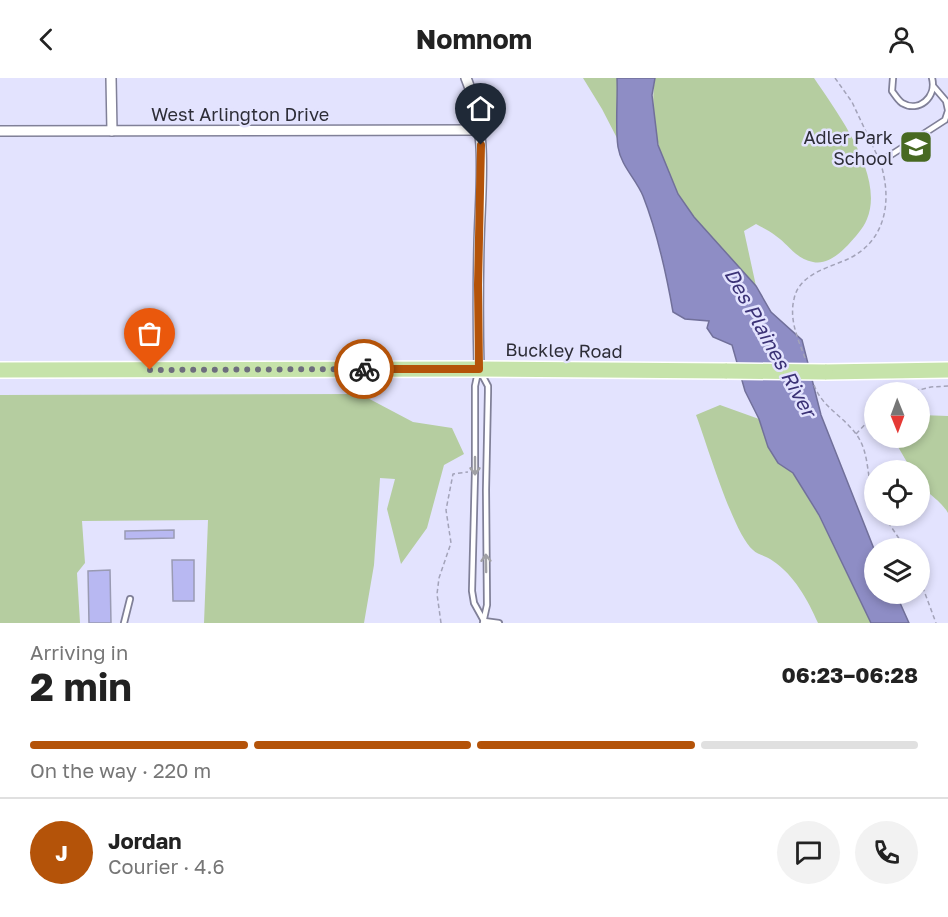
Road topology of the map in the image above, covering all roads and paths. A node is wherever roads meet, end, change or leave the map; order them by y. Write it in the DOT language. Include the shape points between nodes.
graph roads {
  1 [pos="111,78"];
  2 [pos="466,78"];
  3 [pos="835,78"];
  4 [pos="893,78"];
  5 [pos="932,78"];
  6 [pos="934,87"];
  7 [pos="948,110"];
  8 [pos="480,130"];
  9 [pos="0,131"];
  10 [pos="112,131"];
  11 [pos="880,162"];
  12 [pos="796,333"];
  13 [pos="479,369"];
  14 [pos="0,370"];
  15 [pos="948,370"];
  16 [pos="948,386"];
  17 [pos="930,387"];
  18 [pos="823,401"];
  19 [pos="864,426"];
  20 [pos="475,431"];
  21 [pos="488,431"];
  22 [pos="856,434"];
  23 [pos="866,460"];
  24 [pos="475,472"];
  25 [pos="130,599"];
  26 [pos="929,604"];
  27 [pos="484,622"];
  28 [pos="124,623"];
  29 [pos="441,623"];
  30 [pos="499,623"];
  31 [pos="936,623"];
  1 -- 10 [label="street"];
  2 -- 8 [label="street"];
  3 -- 11 [label="path" via="852,102"];
  4 -- 6 [label="lane" via="892,91 902,103 910,105 925,102"];
  5 -- 6 [label="lane"];
  6 -- 7 [label="lane"];
  7 -- 11 [label="lane" via="945,120"];
  8 -- 10 [label="street, West Arlington Drive"];
  8 -- 13 [label="street"];
  9 -- 10 [label="street, West Arlington Drive"];
  11 -- 12 [label="path" via="886,203 879,231 864,250 822,269 799,287 792,321"];
  13 -- 14 [label="main road, Buckley Road"];
  13 -- 15 [label="main road, Buckley Road, bridge"];
  13 -- 20 [label="lane"];
  13 -- 21 [label="lane" via="488,386"];
  16 -- 17 [label="path"];
  18 -- 22 [label="path"];
  19 -- 22 [label="path"];
  20 -- 21 [label="lane"];
  20 -- 24 [label="lane, one-way"];
  27 -- 21 [label="lane, one-way"];
  22 -- 23 [label="path"];
  24 -- 27 [label="lane" via="472,591"];
  24 -- 29 [label="path" via="453,474 447,496 451,543 439,578"];
  25 -- 28 [label="lane"];
  26 -- 31 [label="path"];
  27 -- 30 [label="lane"];
}
